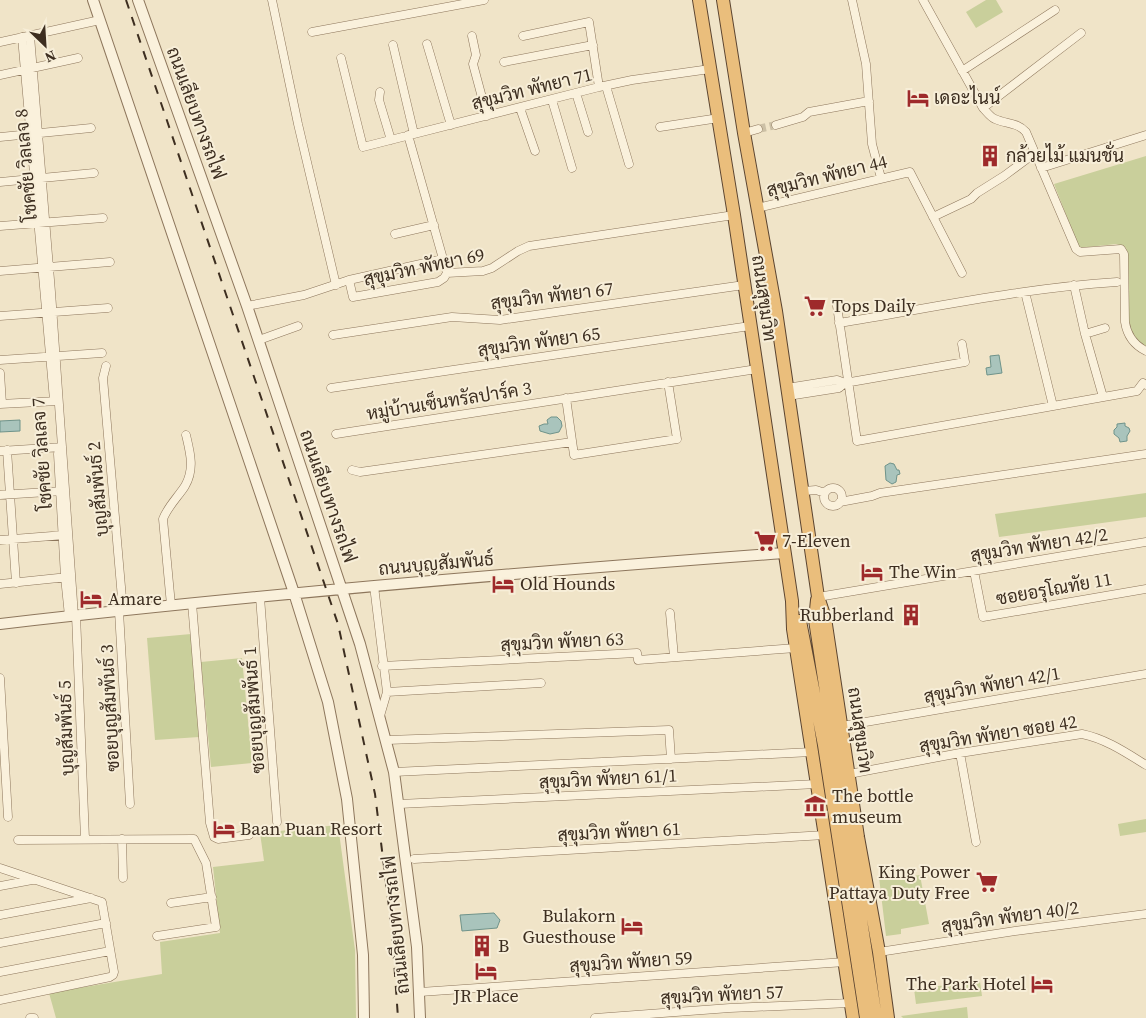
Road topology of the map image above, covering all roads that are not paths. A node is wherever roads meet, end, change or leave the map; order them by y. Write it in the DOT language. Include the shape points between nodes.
graph roads {
  1 [pos="94,0"];
  2 [pos="138,0"];
  3 [pos="272,0"];
  4 [pos="484,0"];
  5 [pos="699,0"];
  6 [pos="723,0"];
  7 [pos="852,0"];
  8 [pos="922,0"];
  9 [pos="1055,10"];
  10 [pos="100,20"];
  11 [pos="312,32"];
  12 [pos="1081,33"];
  13 [pos="26,36"];
  14 [pos="472,36"];
  15 [pos="523,36"];
  16 [pos="0,42"];
  17 [pos="427,44"];
  18 [pos="393,45"];
  19 [pos="593,45"];
  20 [pos="78,58"];
  21 [pos="341,58"];
  22 [pos="504,62"];
  23 [pos="30,69"];
  24 [pos="710,69"];
  25 [pos="962,71"];
  26 [pos="0,75"];
  27 [pos="603,86"];
  28 [pos="380,92"];
  29 [pos="576,93"];
  30 [pos="552,100"];
  31 [pos="869,101"];
  32 [pos="739,104"];
  33 [pos="520,108"];
  34 [pos="983,108"];
  35 [pos="718,113"];
  36 [pos="487,116"];
  37 [pos="451,125"];
  38 [pos="776,125"];
  39 [pos="660,127"];
  40 [pos="90,128"];
  41 [pos="758,130"];
  42 [pos="588,132"];
  43 [pos="744,133"];
  44 [pos="35,135"];
  45 [pos="411,135"];
  46 [pos="1146,135"];
  47 [pos="0,137"];
  48 [pos="391,140"];
  49 [pos="535,151"];
  50 [pos="1035,153"];
  51 [pos="629,164"];
  52 [pos="572,168"];
  53 [pos="1041,168"];
  54 [pos="94,173"];
  55 [pos="881,178"];
  56 [pos="39,179"];
  57 [pos="0,182"];
  58 [pos="758,208"];
  59 [pos="734,215"];
  60 [pos="933,217"];
  61 [pos="103,218"];
  62 [pos="42,224"];
  63 [pos="434,225"];
  64 [pos="0,226"];
  65 [pos="395,234"];
  66 [pos="443,259"];
  67 [pos="110,262"];
  68 [pos="46,268"];
  69 [pos="0,271"];
  70 [pos="962,272"];
  71 [pos="447,273"];
  72 [pos="349,280"];
  73 [pos="1117,282"];
  74 [pos="336,284"];
  75 [pos="744,285"];
  76 [pos="1074,285"];
  77 [pos="48,291"];
  78 [pos="1025,292"];
  79 [pos="247,306"];
  80 [pos="836,306"];
  81 [pos="108,308"];
  82 [pos="50,313"];
  83 [pos="0,316"];
  84 [pos="839,323"];
  85 [pos="298,326"];
  86 [pos="750,326"];
  87 [pos="1105,328"];
  88 [pos="1085,334"];
  89 [pos="333,335"];
  90 [pos="259,340"];
  91 [pos="962,344"];
  92 [pos="1146,351"];
  93 [pos="102,353"];
  94 [pos="53,356"];
  95 [pos="0,360"];
  96 [pos="106,366"];
  97 [pos="757,368"];
  98 [pos="0,373"];
  99 [pos="668,382"];
  100 [pos="847,382"];
  101 [pos="1146,385"];
  102 [pos="331,388"];
  103 [pos="788,392"];
  104 [pos="1103,397"];
  105 [pos="566,398"];
  106 [pos="56,401"];
  107 [pos="1,404"];
  108 [pos="1053,406"];
  109 [pos="336,434"];
  110 [pos="186,435"];
  111 [pos="572,442"];
  112 [pos="60,447"];
  113 [pos="3,450"];
  114 [pos="1146,454"];
  115 [pos="352,470"];
  116 [pos="62,491"];
  117 [pos="804,491"];
  118 [pos="825,492"];
  119 [pos="841,494"];
  120 [pos="10,495"];
  121 [pos="0,496"];
  122 [pos="855,500"];
  123 [pos="840,502"];
  124 [pos="65,535"];
  125 [pos="12,539"];
  126 [pos="0,540"];
  127 [pos="1146,542"];
  128 [pos="785,553"];
  129 [pos="974,571"];
  130 [pos="68,577"];
  131 [pos="16,583"];
  132 [pos="0,584"];
  133 [pos="374,586"];
  134 [pos="343,588"];
  135 [pos="1146,589"];
  136 [pos="294,593"];
  137 [pos="260,597"];
  138 [pos="818,597"];
  139 [pos="792,601"];
  140 [pos="192,603"];
  141 [pos="171,605"];
  142 [pos="121,610"];
  143 [pos="670,612"];
  144 [pos="73,616"];
  145 [pos="0,624"];
  146 [pos="796,648"];
  147 [pos="674,657"];
  148 [pos="382,666"];
  149 [pos="1146,674"];
  150 [pos="0,678"];
  151 [pos="541,683"];
  152 [pos="387,692"];
  153 [pos="380,716"];
  154 [pos="842,726"];
  155 [pos="387,740"];
  156 [pos="812,752"];
  157 [pos="960,753"];
  158 [pos="671,759"];
  159 [pos="1146,765"];
  160 [pos="394,772"];
  161 [pos="849,774"];
  162 [pos="817,784"];
  163 [pos="130,804"];
  164 [pos="399,804"];
  165 [pos="8,817"];
  166 [pos="277,822"];
  167 [pos="825,834"];
  168 [pos="249,835"];
  169 [pos="85,839"];
  170 [pos="122,839"];
  171 [pos="18,840"];
  172 [pos="976,842"];
  173 [pos="414,859"];
  174 [pos="0,868"];
  175 [pos="123,878"];
  176 [pos="34,880"];
  177 [pos="0,886"];
  178 [pos="212,896"];
  179 [pos="93,898"];
  180 [pos="171,903"];
  181 [pos="1146,914"];
  182 [pos="0,915"];
  183 [pos="106,923"];
  184 [pos="157,936"];
  185 [pos="0,943"];
  186 [pos="110,951"];
  187 [pos="878,952"];
  188 [pos="845,962"];
  189 [pos="0,972"];
  190 [pos="420,992"];
  191 [pos="0,1000"];
  192 [pos="851,1003"];
  193 [pos="886,1016"];
  194 [pos="30,1018"];
  195 [pos="34,1018"];
  196 [pos="364,1018"];
  197 [pos="420,1018"];
  198 [pos="595,1018"];
  199 [pos="853,1018"];
  200 [pos="866,1018"];
  1 -- 10 [label="street, ถนนเลียบทางรถไฟ"];
  2 -- 79 [label="street, ถนนเลียบทางรถไฟ"];
  3 -- 74 [label="street"];
  4 -- 11 [label="street"];
  5 -- 24 [label="highway, ถนนสุขุมวิท"];
  6 -- 32 [label="highway, ถนนสุขุมวิท"];
  7 -- 31 [label="street" via="866,64"];
  8 -- 25 [label="street"];
  9 -- 25 [label="street"];
  10 -- 13 [label="street"];
  10 -- 136 [label="street, ถนนเลียบทางรถไฟ"];
  12 -- 34 [label="street"];
  13 -- 16 [label="street"];
  13 -- 23 [label="street, โชคชัย วิลเลจ 8"];
  14 -- 36 [label="street" via="476,54 473,64"];
  15 -- 19 [label="street" via="589,22"];
  17 -- 37 [label="street"];
  18 -- 45 [label="street"];
  19 -- 22 [label="street"];
  19 -- 27 [label="street"];
  20 -- 23 [label="street"];
  21 -- 48 [label="street, สุขุมวิท พัทยา 71" via="363,147"];
  23 -- 26 [label="street"];
  23 -- 44 [label="street, โชคชัย วิลเลจ 8"];
  24 -- 27 [label="street, สุขุมวิท พัทยา 71"];
  24 -- 35 [label="highway, ถนนสุขุมวิท"];
  25 -- 34 [label="street"];
  27 -- 29 [label="street, สุขุมวิท พัทยา 71"];
  27 -- 51 [label="street"];
  28 -- 48 [label="street" via="379,100"];
  29 -- 30 [label="street, สุขุมวิท พัทยา 71"];
  29 -- 42 [label="street"];
  30 -- 33 [label="street, สุขุมวิท พัทยา 71"];
  30 -- 52 [label="street"];
  31 -- 38 [label="street" via="808,112 803,117"];
  31 -- 55 [label="street" via="872,144"];
  32 -- 35 [label="highway"];
  32 -- 43 [label="highway, ถนนสุขุมวิท"];
  33 -- 36 [label="street, สุขุมวิท พัทยา 71"];
  33 -- 49 [label="street"];
  34 -- 50 [label="street" via="997,120 1023,129"];
  35 -- 39 [label="street"];
  35 -- 59 [label="highway, ถนนสุขุมวิท"];
  36 -- 37 [label="street, สุขุมวิท พัทยา 71"];
  37 -- 45 [label="street, สุขุมวิท พัทยา 71"];
  40 -- 44 [label="street"];
  41 -- 43 [label="street"];
  43 -- 58 [label="highway, ถนนสุขุมวิท"];
  44 -- 47 [label="street"];
  44 -- 56 [label="street, โชคชัย วิลเลจ 8"];
  45 -- 48 [label="street, สุขุมวิท พัทยา 71"];
  45 -- 63 [label="street"];
  46 -- 53 [label="street"];
  50 -- 53 [label="street"];
  50 -- 60 [label="street" via="971,199"];
  53 -- 92 [label="street" via="1078,251 1121,249 1124,254 1126,330 1133,342"];
  54 -- 56 [label="street"];
  55 -- 58 [label="street, สุขุมวิท พัทยา 44"];
  55 -- 60 [label="street, สุขุมวิท พัทยา 44" via="910,172"];
  56 -- 57 [label="street"];
  56 -- 62 [label="street, โชคชัย วิลเลจ 8"];
  58 -- 103 [label="highway, ถนนสุขุมวิท"];
  59 -- 71 [label="street, สุขุมวิท พัทยา 69" via="529,246 492,268"];
  59 -- 75 [label="highway, ถนนสุขุมวิท"];
  60 -- 70 [label="street, สุขุมวิท พัทยา 44"];
  61 -- 62 [label="street"];
  62 -- 64 [label="street"];
  62 -- 68 [label="street, โชคชัย วิลเลจ 8"];
  63 -- 65 [label="street"];
  63 -- 66 [label="street"];
  66 -- 71 [label="street"];
  66 -- 72 [label="street"];
  67 -- 68 [label="street"];
  68 -- 69 [label="street"];
  68 -- 77 [label="street, โชคชัย วิลเลจ 8"];
  71 -- 72 [label="street, สุขุมวิท พัทยา 69" via="438,282 353,297"];
  72 -- 74 [label="street, สุขุมวิท พัทยา 69"];
  73 -- 76 [label="street"];
  74 -- 79 [label="street, สุขุมวิท พัทยา 69" via="304,295"];
  75 -- 86 [label="highway, ถนนสุขุมวิท"];
  75 -- 89 [label="street, สุขุมวิท พัทยา 67" via="500,320 452,317"];
  76 -- 78 [label="street"];
  76 -- 88 [label="street"];
  77 -- 82 [label="street, โชคชัย วิลเลจ 7"];
  78 -- 84 [label="street"];
  78 -- 108 [label="street"];
  79 -- 90 [label="street, ถนนเลียบทางรถไฟ"];
  80 -- 84 [label="street"];
  81 -- 82 [label="street"];
  82 -- 83 [label="street"];
  82 -- 94 [label="street, โชคชัย วิลเลจ 7"];
  84 -- 100 [label="street"];
  85 -- 90 [label="street"];
  86 -- 97 [label="highway, ถนนสุขุมวิท"];
  86 -- 102 [label="street, สุขุมวิท พัทยา 65"];
  87 -- 88 [label="street"];
  88 -- 104 [label="street"];
  90 -- 134 [label="street, ถนนเลียบทางรถไฟ"];
  91 -- 100 [label="street" via="965,362"];
  93 -- 94 [label="street"];
  94 -- 95 [label="street"];
  94 -- 106 [label="street, โชคชัย วิลเลจ 7"];
  96 -- 142 [label="street, บุญสัมพันธ์ 2" via="103,378"];
  97 -- 99 [label="street, หมู่บ้านเซ็นทรัลปาร์ค 3"];
  97 -- 128 [label="highway, ถนนสุขุมวิท"];
  98 -- 107 [label="street"];
  99 -- 105 [label="street, หมู่บ้านเซ็นทรัลปาร์ค 3"];
  99 -- 111 [label="street" via="677,439 574,455"];
  100 -- 103 [label="street" via="837,380"];
  100 -- 108 [label="street" via="857,441"];
  101 -- 104 [label="street" via="1143,383 1137,391"];
  103 -- 117 [label="highway, ถนนสุขุมวิท"];
  104 -- 108 [label="street"];
  105 -- 109 [label="street, หมู่บ้านเซ็นทรัลปาร์ค 3"];
  105 -- 111 [label="street"];
  106 -- 107 [label="street"];
  106 -- 112 [label="street, โชคชัย วิลเลจ 7"];
  110 -- 141 [label="street" via="191,457 190,473 163,519"];
  111 -- 115 [label="street" via="360,472"];
  112 -- 113 [label="street"];
  112 -- 116 [label="street, โชคชัย วิลเลจ 7"];
  113 -- 120 [label="street"];
  114 -- 122 [label="street" via="880,493"];
  116 -- 120 [label="street"];
  116 -- 124 [label="street, โชคชัย วิลเลจ 7"];
  117 -- 118 [label="street"];
  117 -- 138 [label="highway, ถนนสุขุมวิท"];
  118 -- 119 [label="street" via="832,488"];
  118 -- 123 [label="street" via="823,499 829,506"];
  119 -- 122 [label="street"];
  119 -- 123 [label="street"];
  120 -- 121 [label="street"];
  120 -- 125 [label="street"];
  122 -- 123 [label="street"];
  124 -- 125 [label="street"];
  124 -- 130 [label="street, โชคชัย วิลเลจ 7"];
  125 -- 126 [label="street"];
  125 -- 131 [label="street"];
  127 -- 129 [label="street, สุขุมวิท พัทยา 42/2"];
  128 -- 133 [label="street, ถนนบุญสัมพันธ์"];
  128 -- 139 [label="highway, ถนนสุขุมวิท"];
  129 -- 135 [label="street, ซอยอรุโณทัย 11" via="983,617"];
  129 -- 138 [label="street, สุขุมวิท พัทยา 42/2"];
  130 -- 131 [label="street"];
  130 -- 144 [label="street, โชคชัย วิลเลจ 7"];
  131 -- 132 [label="street"];
  133 -- 134 [label="street, ถนนบุญสัมพันธ์"];
  133 -- 148 [label="street"];
  134 -- 136 [label="street, ถนนบุญสัมพันธ์"];
  134 -- 153 [label="street, ถนนเลียบทางรถไฟ"];
  136 -- 137 [label="street, ถนนบุญสัมพันธ์"];
  136 -- 196 [label="street, ถนนเลียบทางรถไฟ" via="328,702 347,799 363,955"];
  137 -- 140 [label="street, ถนนบุญสัมพันธ์"];
  137 -- 166 [label="street, ซอยบุญสัมพันธ์ 1"];
  138 -- 154 [label="highway, ถนนสุขุมวิท" via="825,618"];
  138 -- 193 [label="highway, ถนนสุขุมวิท" via="815,620"];
  139 -- 146 [label="highway, ถนนสุขุมวิท"];
  139 -- 200 [label="highway, ถนนสุขุมวิท" via="802,627 824,745"];
  140 -- 141 [label="street, ถนนบุญสัมพันธ์"];
  140 -- 168 [label="street" via="210,823 214,837 218,839"];
  141 -- 142 [label="street, ถนนบุญสัมพันธ์"];
  142 -- 144 [label="street, ถนนบุญสัมพันธ์"];
  142 -- 163 [label="street, ซอยบุญสัมพันธ์ 3"];
  143 -- 147 [label="street"];
  144 -- 145 [label="street, ถนนบุญสัมพันธ์"];
  144 -- 169 [label="street, บุญสัมพันธ์ 5"];
  146 -- 147 [label="street, สุขุมวิท พัทยา 63"];
  146 -- 156 [label="highway, ถนนสุขุมวิท"];
  147 -- 148 [label="street, สุขุมวิท พัทยา 63" via="638,660 637,653"];
  148 -- 152 [label="street"];
  149 -- 154 [label="street, สุขุมวิท พัทยา 42/1"];
  150 -- 165 [label="street"];
  151 -- 152 [label="street"];
  152 -- 153 [label="street"];
  153 -- 155 [label="street, ถนนเลียบทางรถไฟ"];
  154 -- 161 [label="highway, ถนนสุขุมวิท"];
  155 -- 158 [label="street" via="669,730"];
  155 -- 160 [label="street, ถนนเลียบทางรถไฟ"];
  156 -- 158 [label="street"];
  156 -- 162 [label="highway, ถนนสุขุมวิท"];
  157 -- 159 [label="street, สุขุมวิท พัทยา ซอย 42" via="1082,734 1095,736"];
  157 -- 161 [label="street, สุขุมวิท พัทยา ซอย 42"];
  157 -- 172 [label="street"];
  158 -- 160 [label="street"];
  160 -- 164 [label="street, ถนนเลียบทางรถไฟ"];
  161 -- 187 [label="highway, ถนนสุขุมวิท"];
  162 -- 164 [label="street, สุขุมวิท พัทยา 61/1"];
  162 -- 167 [label="highway, ถนนสุขุมวิท"];
  164 -- 190 [label="street, ถนนเลียบทางรถไฟ"];
  167 -- 173 [label="street, สุขุมวิท พัทยา 61"];
  167 -- 188 [label="highway, ถนนสุขุมวิท"];
  169 -- 170 [label="street"];
  169 -- 171 [label="street"];
  170 -- 175 [label="street"];
  170 -- 178 [label="street" via="194,839 206,863"];
  174 -- 176 [label="street"];
  176 -- 177 [label="street"];
  176 -- 179 [label="street"];
  178 -- 180 [label="street"];
  178 -- 184 [label="street" via="216,927"];
  179 -- 182 [label="street"];
  179 -- 183 [label="street" via="102,902"];
  181 -- 187 [label="street, สุขุมวิท พัทยา 40/2"];
  183 -- 185 [label="street"];
  183 -- 186 [label="street"];
  186 -- 189 [label="street"];
  186 -- 191 [label="street" via="113,975"];
  187 -- 193 [label="highway, ถนนสุขุมวิท"];
  188 -- 190 [label="street, สุขุมวิท พัทยา 59"];
  188 -- 192 [label="highway, ถนนสุขุมวิท"];
  190 -- 197 [label="street, ถนนเลียบทางรถไฟ"];
  192 -- 198 [label="street, สุขุมวิท พัทยา 57"];
  192 -- 199 [label="highway, ถนนสุขุมวิท"];
  194 -- 195 [label="street"];
}
